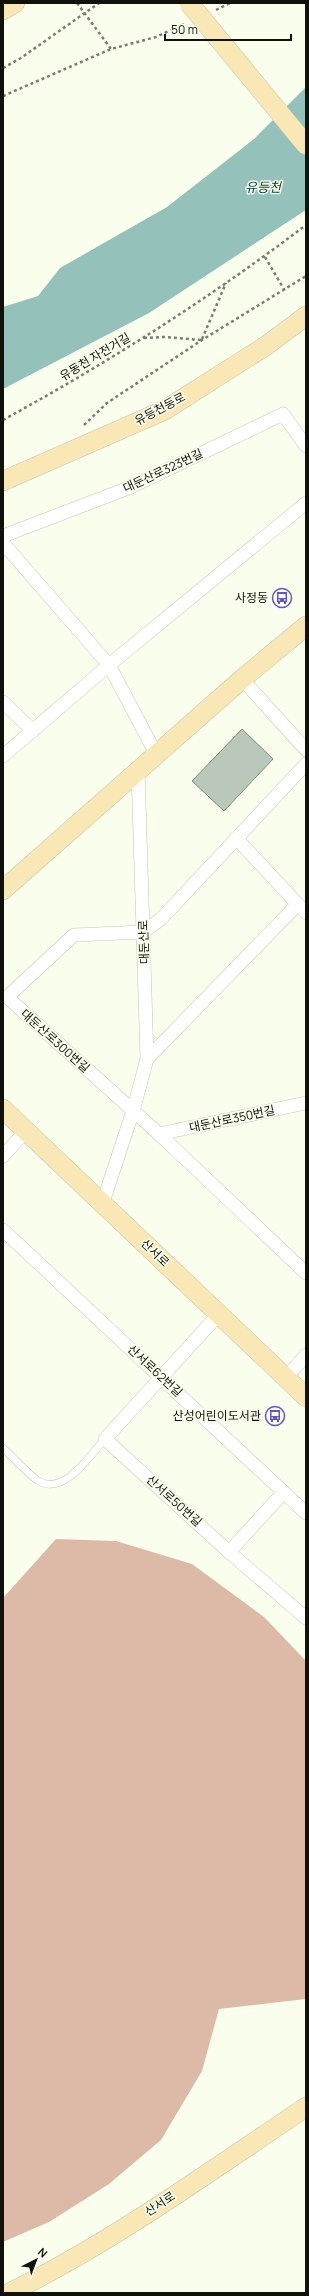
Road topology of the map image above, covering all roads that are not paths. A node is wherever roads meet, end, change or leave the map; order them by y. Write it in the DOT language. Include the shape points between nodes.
graph roads {
  1 [pos="15,3"];
  2 [pos="189,3"];
  3 [pos="3,10"];
  4 [pos="306,145"];
  5 [pos="306,316"];
  6 [pos="306,446"];
  7 [pos="3,481"];
  8 [pos="306,502"];
  9 [pos="3,536"];
  10 [pos="3,543"];
  11 [pos="306,626"];
  12 [pos="109,665"];
  13 [pos="242,679"];
  14 [pos="3,702"];
  15 [pos="33,731"];
  16 [pos="306,750"];
  17 [pos="156,754"];
  18 [pos="3,756"];
  19 [pos="306,764"];
  20 [pos="138,772"];
  21 [pos="236,838"];
  22 [pos="3,890"];
  23 [pos="302,909"];
  24 [pos="143,932"];
  25 [pos="147,1059"];
  26 [pos="306,1103"];
  27 [pos="3,1109"];
  28 [pos="133,1112"];
  29 [pos="26,1131"];
  30 [pos="158,1134"];
  31 [pos="3,1156"];
  32 [pos="103,1202"];
  33 [pos="3,1230"];
  34 [pos="306,1273"];
  35 [pos="219,1314"];
  36 [pos="306,1355"];
  37 [pos="161,1376"];
  38 [pos="286,1378"];
  39 [pos="306,1397"];
  40 [pos="105,1439"];
  41 [pos="3,1448"];
  42 [pos="284,1492"];
  43 [pos="306,1512"];
  44 [pos="230,1552"];
  45 [pos="306,1618"];
  46 [pos="306,2107"];
  47 [pos="9,2293"];
  1 -- 3 [label="main road"];
  2 -- 4 [label="main road, bridge"];
  5 -- 7 [label="main road, 유등천동로" via="267,345 165,410"];
  6 -- 9 [label="street, 대둔산로323번길" via="283,414 131,487"];
  8 -- 12 [label="street"];
  10 -- 12 [label="street"];
  11 -- 13 [label="main road"];
  12 -- 15 [label="street"];
  12 -- 17 [label="street"];
  13 -- 16 [label="street"];
  13 -- 17 [label="main road"];
  14 -- 15 [label="street"];
  15 -- 18 [label="street"];
  17 -- 20 [label="main road"];
  19 -- 21 [label="street"];
  20 -- 22 [label="main road"];
  20 -- 24 [label="street, 대둔산로"];
  21 -- 23 [label="street"];
  21 -- 24 [label="street" via="161,919"];
  23 -- 25 [label="street"];
  24 -- 25 [label="street, 대둔산로"];
  24 -- 28 [label="street, 대둔산로300번길" via="74,935 7,997"];
  25 -- 28 [label="street, 대둔산로"];
  26 -- 30 [label="street, 대둔산로350번길"];
  27 -- 29 [label="main road, 산서로"];
  28 -- 30 [label="street, 대둔산로300번길"];
  28 -- 32 [label="street, 대둔산로"];
  29 -- 31 [label="street"];
  29 -- 32 [label="main road, 산서로"];
  30 -- 34 [label="street, 대둔산로300번길"];
  32 -- 35 [label="main road, 산서로"];
  33 -- 37 [label="street, 산서로62번길"];
  35 -- 37 [label="street"];
  35 -- 38 [label="main road, 산서로"];
  36 -- 38 [label="street"];
  37 -- 40 [label="street"];
  37 -- 42 [label="street, 산서로62번길"];
  38 -- 39 [label="main road, 산서로"];
  40 -- 41 [label="lane" via="68,1480 56,1484 39,1481"];
  40 -- 44 [label="street, 산서로50번길"];
  42 -- 43 [label="street, 산서로62번길"];
  42 -- 44 [label="street"];
  44 -- 45 [label="street, 산서로50번길"];
  46 -- 47 [label="main road, 산서로" via="151,2211 44,2276"];
}
